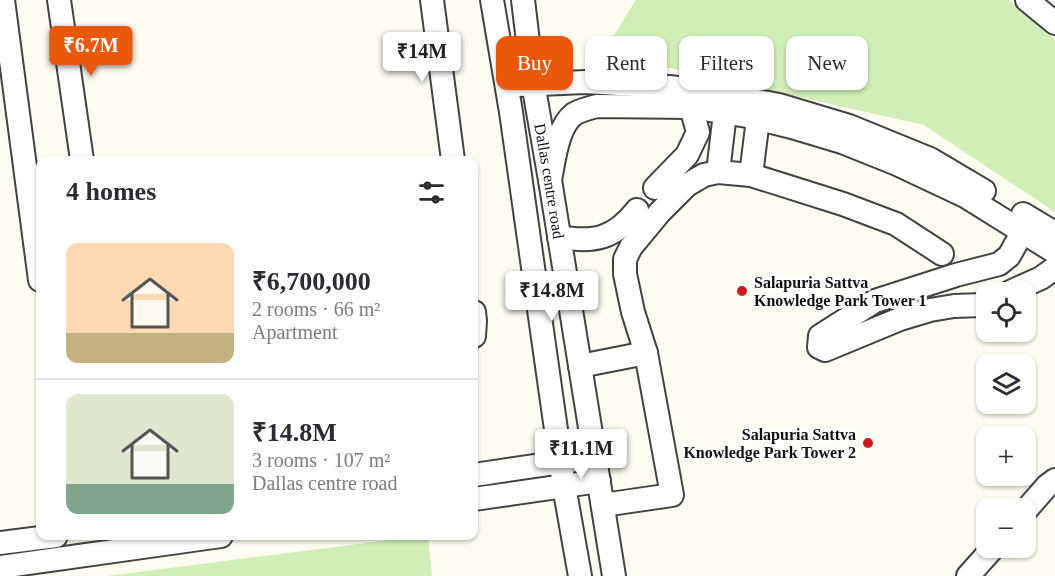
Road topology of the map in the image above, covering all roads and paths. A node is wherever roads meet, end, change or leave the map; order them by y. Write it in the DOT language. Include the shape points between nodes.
graph roads {
  1 [pos="3,0"];
  2 [pos="59,0"];
  3 [pos="432,0"];
  4 [pos="492,0"];
  5 [pos="523,0"];
  6 [pos="1027,0"];
  7 [pos="1055,22"];
  8 [pos="498,36"];
  9 [pos="527,36"];
  10 [pos="573,82"];
  11 [pos="507,90"];
  12 [pos="534,90"];
  13 [pos="691,106"];
  14 [pos="725,113"];
  15 [pos="758,119"];
  16 [pos="81,156"];
  17 [pos="452,156"];
  18 [pos="718,172"];
  19 [pos="752,175"];
  20 [pos="550,180"];
  21 [pos="655,189"];
  22 [pos="637,210"];
  23 [pos="1023,231"];
  24 [pos="1055,233"];
  25 [pos="559,237"];
  26 [pos="36,250"];
  27 [pos="1055,252"];
  28 [pos="942,254"];
  29 [pos="1055,268"];
  30 [pos="1032,282"];
  31 [pos="976,305"];
  32 [pos="646,353"];
  33 [pos="580,366"];
  34 [pos="596,457"];
  35 [pos="561,462"];
  36 [pos="478,474"];
  37 [pos="1055,480"];
  38 [pos="599,481"];
  39 [pos="564,486"];
  40 [pos="478,498"];
  41 [pos="1036,499"];
  42 [pos="603,505"];
  43 [pos="36,538"];
  44 [pos="163,540"];
  45 [pos="0,543"];
  46 [pos="77,546"];
  47 [pos="984,558"];
  48 [pos="0,567"];
  49 [pos="580,576"];
  50 [pos="614,576"];
  51 [pos="968,576"];
  1 -- 26 [label="street"];
  2 -- 16 [label="street"];
  3 -- 17 [label="street"];
  4 -- 8 [label="street, Dallas centre road"];
  5 -- 9 [label="street, Dallas centre road"];
  6 -- 7 [label="street"];
  10 -- 24 [label="street" via="704,91 789,108 849,126 930,159"];
  11 -- 35 [label="street, Dallas centre road"];
  12 -- 20 [label="street, Dallas centre road"];
  13 -- 14 [label="street"];
  13 -- 20 [label="street" via="597,106 579,112 565,124"];
  13 -- 21 [label="street" via="698,132 687,155"];
  14 -- 15 [label="street"];
  14 -- 18 [label="street"];
  15 -- 19 [label="street"];
  15 -- 23 [label="street" via="842,142 897,164 965,196"];
  18 -- 19 [label="street"];
  18 -- 32 [label="street" via="687,185 660,212 625,259 633,312"];
  19 -- 28 [label="street" via="862,216 896,224"];
  20 -- 25 [label="street, Dallas centre road"];
  22 -- 25 [label="street" via="626,224 593,239"];
  23 -- 27 [label="street"];
  23 -- 31 [label="street" via="1010,256 999,264 875,300 820,336 819,347 825,350 930,310"];
  25 -- 33 [label="street, Dallas centre road"];
  29 -- 30 [label="street"];
  32 -- 33 [label="street"];
  32 -- 42 [label="street" via="672,495"];
  33 -- 34 [label="street, Dallas centre road"];
  34 -- 35 [label="street"];
  34 -- 38 [label="street, Dallas centre road"];
  35 -- 36 [label="street"];
  35 -- 39 [label="street, Dallas centre road"];
  37 -- 41 [label="street"];
  38 -- 39 [label="street"];
  38 -- 42 [label="street, Dallas centre road"];
  39 -- 40 [label="street"];
  39 -- 49 [label="street, Dallas centre road"];
  42 -- 50 [label="street, Dallas centre road"];
  43 -- 45 [label="street"];
  44 -- 46 [label="street"];
  46 -- 48 [label="street"];
  47 -- 51 [label="street"];
}
